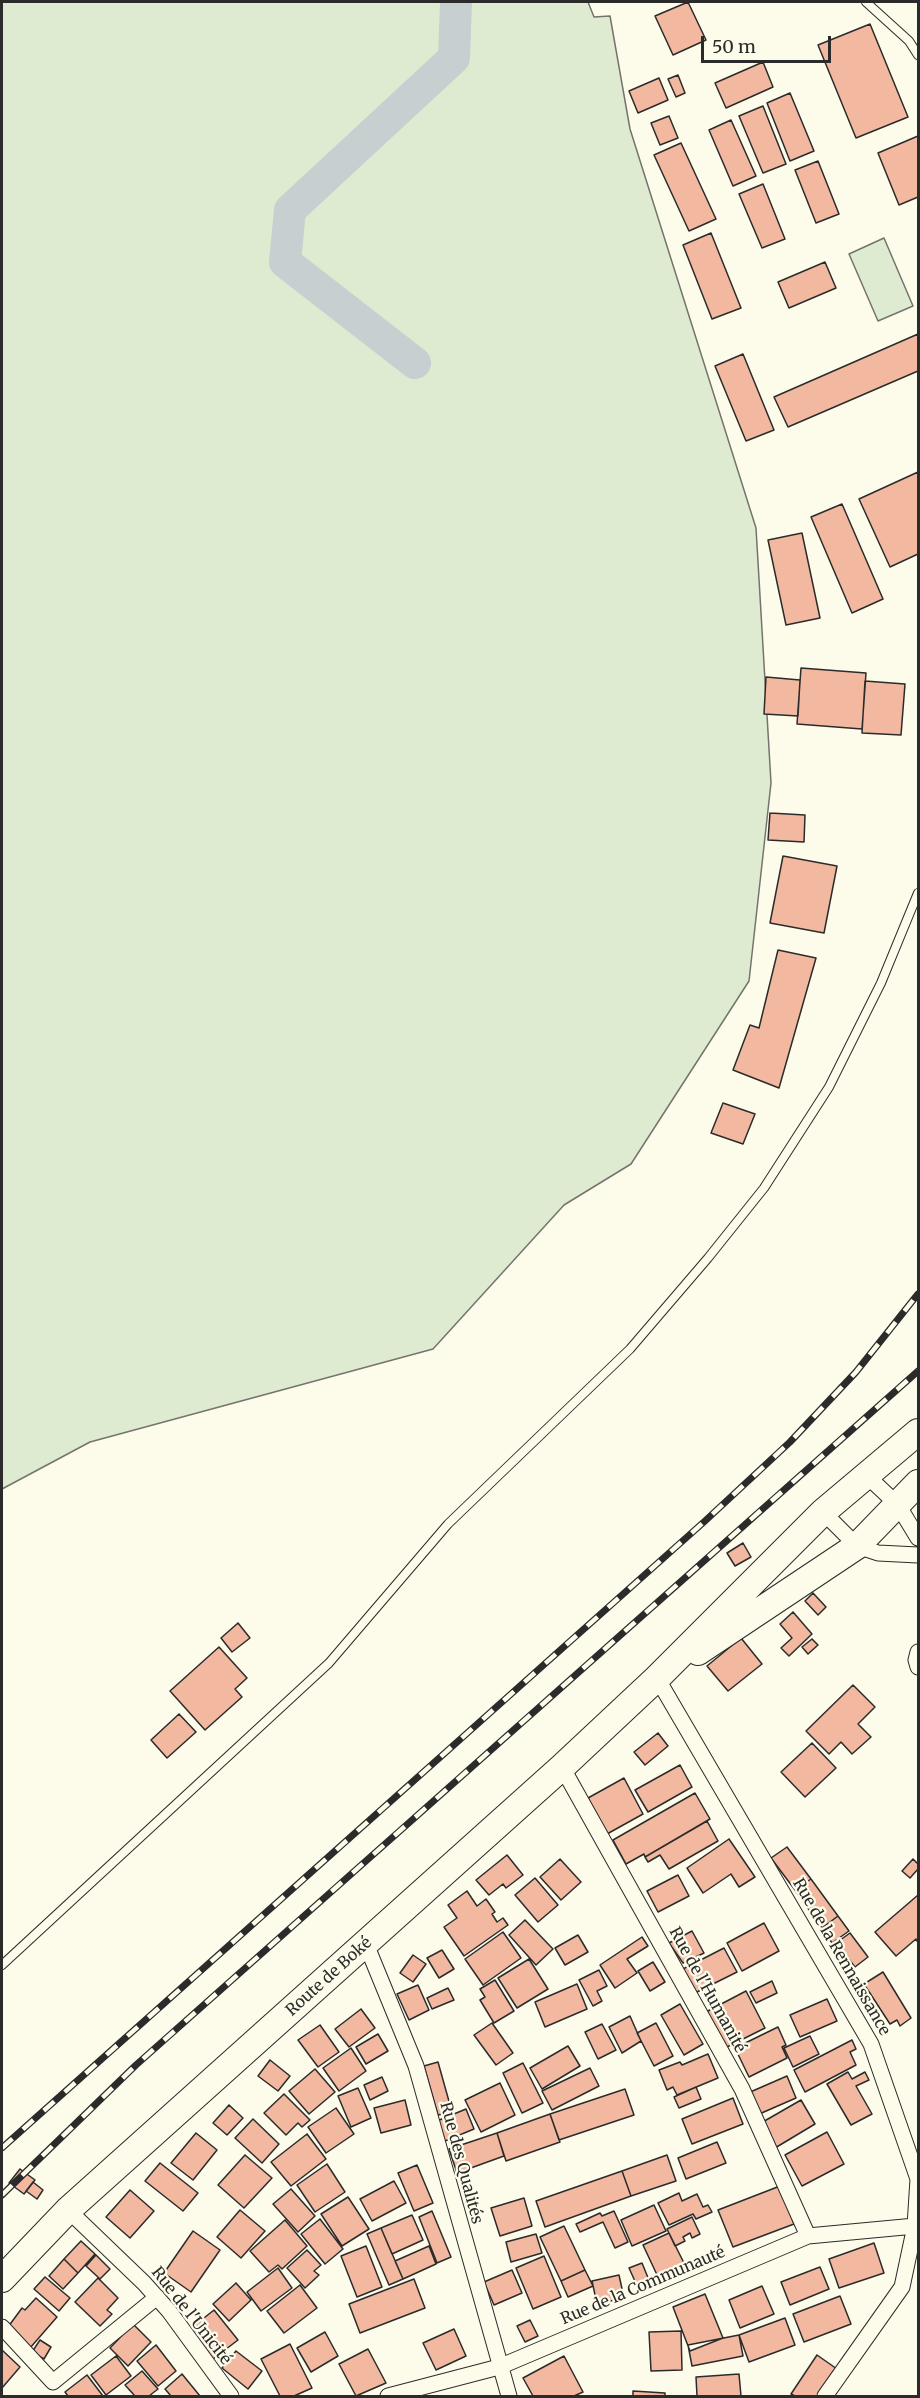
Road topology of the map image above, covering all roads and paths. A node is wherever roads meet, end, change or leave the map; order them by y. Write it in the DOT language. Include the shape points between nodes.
graph roads {
  1 [pos="866,2"];
  2 [pos="918,55"];
  3 [pos="918,893"];
  4 [pos="918,1432"];
  5 [pos="866,1475"];
  6 [pos="918,1483"];
  7 [pos="898,1505"];
  8 [pos="823,1512"];
  9 [pos="918,1538"];
  10 [pos="857,1546"];
  11 [pos="918,1555"];
  12 [pos="918,1652"];
  13 [pos="918,1667"];
  14 [pos="657,1678"];
  15 [pos="562,1767"];
  16 [pos="366,1944"];
  17 [pos="2,1965"];
  18 [pos="68,2210"];
  19 [pos="915,2226"];
  20 [pos="808,2236"];
  21 [pos="2,2278"];
  22 [pos="157,2297"];
  23 [pos="2,2327"];
  24 [pos="499,2367"];
  25 [pos="231,2397"];
  26 [pos="388,2397"];
  27 [pos="509,2397"];
  28 [pos="825,2397"];
  1 -- 2 [label="lane" via="909,41"];
  3 -- 17 [label="lane" via="881,983 829,1087 764,1188 708,1258 630,1349 448,1524 329,1663"];
  4 -- 5 [label="main road"];
  5 -- 7 [label="street"];
  5 -- 8 [label="main road"];
  6 -- 7 [label="main road"];
  7 -- 9 [label="street"];
  7 -- 10 [label="main road"];
  8 -- 10 [label="street"];
  8 -- 14 [label="main road"];
  10 -- 11 [label="street" via="878,1553"];
  10 -- 14 [label="main road"];
  12 -- 13 [label="street"];
  14 -- 15 [label="main road, Route de Boké"];
  14 -- 19 [label="street, Rue de la Rennaissance" via="871,2044 918,2179"];
  15 -- 16 [label="main road, Route de Boké"];
  15 -- 20 [label="street, Rue de l'Humanité" via="742,2089"];
  16 -- 18 [label="main road, Route de Boké"];
  16 -- 24 [label="street, Rue des Qualités" via="416,2066"];
  18 -- 21 [label="main road, Route de Boké"];
  18 -- 22 [label="street, Rue de l'Unicité"];
  19 -- 20 [label="street, Rue de la Communauté"];
  19 -- 28 [label="street, Rue de la Rennaissance" via="902,2287"];
  20 -- 24 [label="street, Rue de la Communauté"];
  22 -- 23 [label="street" via="53,2382"];
  22 -- 25 [label="street, Rue de l'Unicité"];
  24 -- 26 [label="street, Rue de la Communauté"];
  24 -- 27 [label="street, Rue des Qualités"];
}
